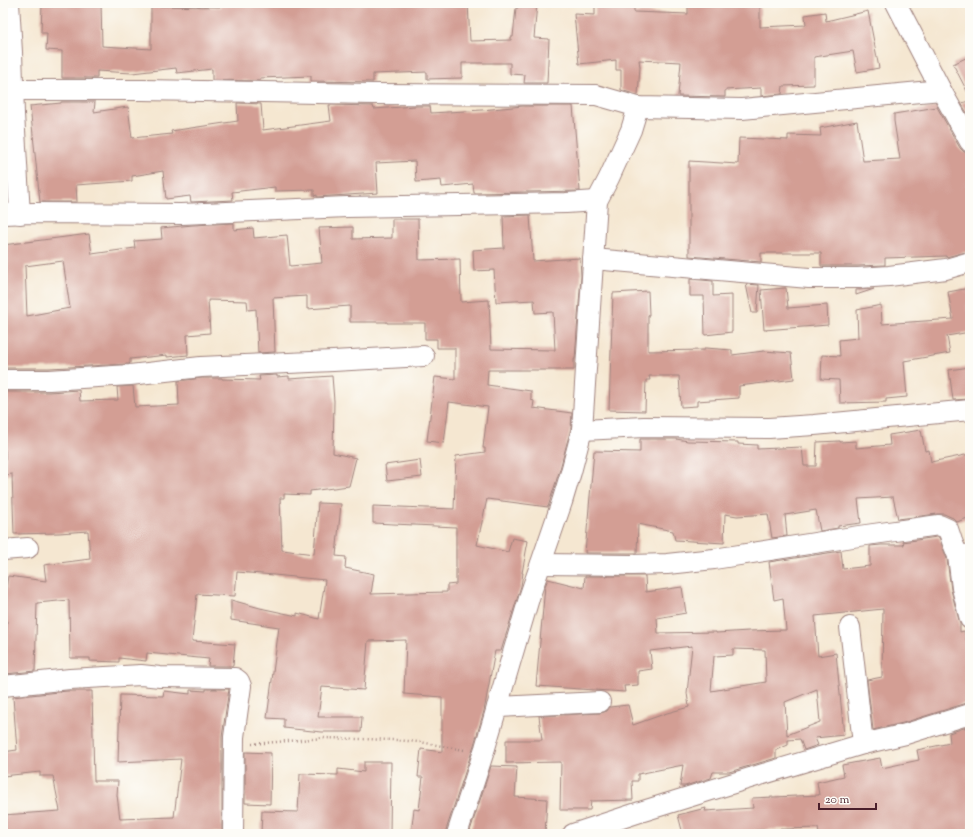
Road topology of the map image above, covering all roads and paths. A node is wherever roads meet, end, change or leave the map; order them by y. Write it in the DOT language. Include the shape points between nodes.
graph roads {
  1 [pos="9,3"];
  2 [pos="896,3"];
  3 [pos="13,90"];
  4 [pos="941,90"];
  5 [pos="638,107"];
  6 [pos="970,142"];
  7 [pos="597,202"];
  8 [pos="12,214"];
  9 [pos="593,259"];
  10 [pos="970,262"];
  11 [pos="424,356"];
  12 [pos="3,380"];
  13 [pos="970,410"];
  14 [pos="582,430"];
  15 [pos="28,548"];
  16 [pos="3,550"];
  17 [pos="964,555"];
  18 [pos="541,564"];
  19 [pos="970,619"];
  20 [pos="850,627"];
  21 [pos="3,686"];
  22 [pos="600,702"];
  23 [pos="497,707"];
  24 [pos="970,714"];
  25 [pos="863,744"];
  26 [pos="234,746"];
  27 [pos="483,753"];
  28 [pos="234,834"];
  29 [pos="457,834"];
  30 [pos="573,834"];
  1 -- 3 [label="street"];
  2 -- 4 [label="street"];
  3 -- 5 [label="street" via="596,95"];
  3 -- 8 [label="street"];
  4 -- 5 [label="street" via="742,109"];
  4 -- 6 [label="street"];
  5 -- 7 [label="street" via="631,130"];
  7 -- 8 [label="street" via="347,207 181,214"];
  7 -- 9 [label="street"];
  9 -- 10 [label="street" via="809,278 889,276 946,269"];
  9 -- 14 [label="street"];
  11 -- 12 [label="street" via="201,367 49,380"];
  13 -- 14 [label="street" via="769,428 644,427"];
  14 -- 18 [label="street"];
  15 -- 16 [label="street"];
  17 -- 18 [label="street" via="952,541 948,528 940,525 667,564"];
  17 -- 19 [label="street" via="962,588"];
  18 -- 23 [label="street"];
  20 -- 25 [label="street"];
  21 -- 26 [label="street" via="142,675 235,678 241,686"];
  22 -- 23 [label="street"];
  23 -- 27 [label="street"];
  24 -- 25 [label="street"];
  25 -- 30 [label="street"];
  26 -- 27 [label="path" via="324,738 396,740"];
  26 -- 28 [label="street"];
  27 -- 29 [label="street"];
}
